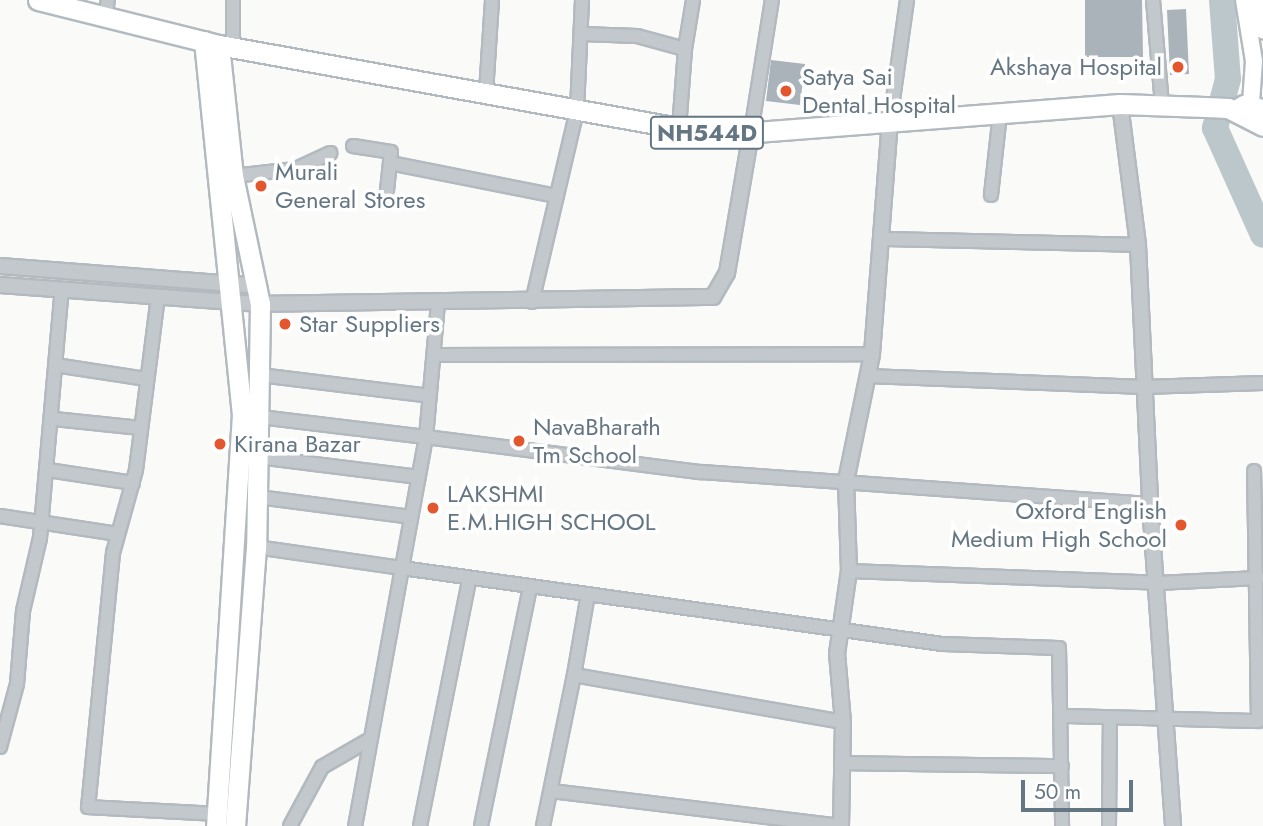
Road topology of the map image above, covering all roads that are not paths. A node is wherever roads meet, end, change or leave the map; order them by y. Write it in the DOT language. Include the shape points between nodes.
graph roads {
  1 [pos="38,0"];
  2 [pos="233,0"];
  3 [pos="492,0"];
  4 [pos="582,0"];
  5 [pos="693,0"];
  6 [pos="772,0"];
  7 [pos="907,0"];
  8 [pos="1153,0"];
  9 [pos="1244,0"];
  10 [pos="1257,0"];
  11 [pos="107,9"];
  12 [pos="1263,24"];
  13 [pos="1263,30"];
  14 [pos="582,34"];
  15 [pos="219,44"];
  16 [pos="685,50"];
  17 [pos="1263,76"];
  18 [pos="486,93"];
  19 [pos="1120,104"];
  20 [pos="1162,106"];
  21 [pos="577,110"];
  22 [pos="1250,112"];
  23 [pos="1000,113"];
  24 [pos="890,121"];
  25 [pos="679,128"];
  26 [pos="751,132"];
  27 [pos="353,146"];
  28 [pos="330,153"];
  29 [pos="390,163"];
  30 [pos="233,176"];
  31 [pos="991,195"];
  32 [pos="557,196"];
  33 [pos="386,200"];
  34 [pos="881,239"];
  35 [pos="1138,245"];
  36 [pos="0,266"];
  37 [pos="0,285"];
  38 [pos="62,289"];
  39 [pos="232,293"];
  40 [pos="260,295"];
  41 [pos="159,296"];
  42 [pos="438,303"];
  43 [pos="532,303"];
  44 [pos="873,354"];
  45 [pos="435,355"];
  46 [pos="55,365"];
  47 [pos="260,375"];
  48 [pos="868,376"];
  49 [pos="147,379"];
  50 [pos="1263,383"];
  51 [pos="1144,387"];
  52 [pos="430,396"];
  53 [pos="260,417"];
  54 [pos="54,419"];
  55 [pos="141,428"];
  56 [pos="426,437"];
  57 [pos="258,457"];
  58 [pos="48,470"];
  59 [pos="1254,471"];
  60 [pos="419,477"];
  61 [pos="846,481"];
  62 [pos="133,483"];
  63 [pos="258,498"];
  64 [pos="1150,504"];
  65 [pos="0,516"];
  66 [pos="411,517"];
  67 [pos="42,521"];
  68 [pos="118,534"];
  69 [pos="256,547"];
  70 [pos="402,568"];
  71 [pos="849,571"];
  72 [pos="1258,578"];
  73 [pos="469,580"];
  74 [pos="1158,583"];
  75 [pos="530,588"];
  76 [pos="588,594"];
  77 [pos="841,627"];
  78 [pos="574,675"];
  79 [pos="1062,716"];
  80 [pos="1110,718"];
  81 [pos="1163,719"];
  82 [pos="844,722"];
  83 [pos="1261,722"];
  84 [pos="367,741"];
  85 [pos="0,747"];
  86 [pos="841,763"];
  87 [pos="1062,766"];
  88 [pos="551,791"];
  89 [pos="217,820"];
  90 [pos="235,826"];
  91 [pos="290,826"];
  92 [pos="355,826"];
  93 [pos="420,826"];
  94 [pos="481,826"];
  95 [pos="543,826"];
  96 [pos="841,826"];
  97 [pos="1062,826"];
  98 [pos="1109,826"];
  99 [pos="1173,826"];
  1 -- 11 [label="highway, NH544D"];
  2 -- 15 [label="street"];
  3 -- 18 [label="street"];
  4 -- 14 [label="street"];
  5 -- 16 [label="street"];
  6 -- 26 [label="street"];
  7 -- 24 [label="street"];
  8 -- 20 [label="street"];
  9 -- 22 [label="main road" via="1253,45"];
  10 -- 12 [label="main road"];
  11 -- 15 [label="highway, NH544D"];
  12 -- 13 [label="main road"];
  14 -- 16 [label="street" via="636,36"];
  14 -- 21 [label="street"];
  15 -- 18 [label="highway, NH544D"];
  15 -- 30 [label="highway"];
  15 -- 39 [label="highway"];
  16 -- 25 [label="street"];
  17 -- 22 [label="main road"];
  18 -- 21 [label="highway, NH544D"];
  19 -- 20 [label="highway, NH544D"];
  19 -- 23 [label="highway, NH544D"];
  19 -- 35 [label="street"];
  20 -- 22 [label="highway, NH544D"];
  21 -- 25 [label="highway, NH544D"];
  21 -- 32 [label="street"];
  23 -- 24 [label="highway, NH544D"];
  23 -- 31 [label="street"];
  24 -- 26 [label="highway, NH544D"];
  24 -- 34 [label="street"];
  25 -- 26 [label="highway, NH544D" via="717,135"];
  26 -- 43 [label="street" via="727,273 713,296"];
  27 -- 29 [label="street" via="390,151"];
  28 -- 30 [label="street" via="296,169"];
  29 -- 32 [label="street"];
  29 -- 33 [label="street"];
  30 -- 40 [label="highway"];
  32 -- 43 [label="street"];
  34 -- 35 [label="street"];
  34 -- 44 [label="street"];
  35 -- 51 [label="street"];
  36 -- 39 [label="street"];
  37 -- 38 [label="street"];
  38 -- 41 [label="street"];
  38 -- 46 [label="street"];
  39 -- 40 [label="street"];
  39 -- 41 [label="street"];
  39 -- 89 [label="highway" via="242,414"];
  40 -- 42 [label="street"];
  40 -- 47 [label="highway"];
  41 -- 49 [label="street"];
  42 -- 43 [label="street"];
  42 -- 45 [label="street"];
  44 -- 45 [label="street"];
  44 -- 48 [label="street"];
  45 -- 52 [label="street"];
  46 -- 49 [label="street"];
  46 -- 54 [label="street"];
  47 -- 52 [label="street"];
  47 -- 53 [label="highway"];
  48 -- 51 [label="street"];
  48 -- 61 [label="street"];
  49 -- 55 [label="street"];
  50 -- 51 [label="street"];
  51 -- 64 [label="street"];
  52 -- 56 [label="street"];
  53 -- 56 [label="street"];
  53 -- 57 [label="highway"];
  54 -- 55 [label="street"];
  54 -- 58 [label="street"];
  55 -- 62 [label="street"];
  56 -- 60 [label="street"];
  56 -- 61 [label="street" via="701,472"];
  57 -- 60 [label="street"];
  57 -- 63 [label="highway"];
  58 -- 62 [label="street"];
  58 -- 67 [label="street"];
  59 -- 72 [label="street"];
  60 -- 66 [label="street"];
  61 -- 64 [label="street"];
  61 -- 71 [label="street"];
  62 -- 68 [label="street"];
  63 -- 66 [label="street"];
  63 -- 69 [label="highway"];
  64 -- 74 [label="street"];
  65 -- 67 [label="street"];
  66 -- 70 [label="street"];
  67 -- 68 [label="street"];
  67 -- 85 [label="street" via="23,611 17,684"];
  68 -- 89 [label="street" via="88,807"];
  69 -- 70 [label="street"];
  69 -- 90 [label="highway"];
  70 -- 73 [label="street"];
  70 -- 84 [label="street"];
  71 -- 74 [label="street"];
  71 -- 77 [label="street"];
  72 -- 74 [label="street"];
  72 -- 83 [label="street"];
  73 -- 75 [label="street"];
  73 -- 93 [label="street"];
  74 -- 81 [label="street"];
  75 -- 76 [label="street"];
  75 -- 94 [label="street"];
  76 -- 77 [label="street"];
  76 -- 78 [label="street"];
  77 -- 79 [label="street" via="942,644 1059,648"];
  77 -- 82 [label="street" via="837,654"];
  78 -- 82 [label="street"];
  78 -- 88 [label="street"];
  79 -- 80 [label="street"];
  79 -- 87 [label="street"];
  80 -- 81 [label="street"];
  80 -- 98 [label="street"];
  81 -- 83 [label="street"];
  81 -- 99 [label="street"];
  82 -- 86 [label="street"];
  84 -- 91 [label="street" via="322,767"];
  84 -- 92 [label="street"];
  86 -- 87 [label="street"];
  86 -- 96 [label="street"];
  87 -- 97 [label="street"];
  88 -- 95 [label="street"];
  88 -- 96 [label="street"];
}
